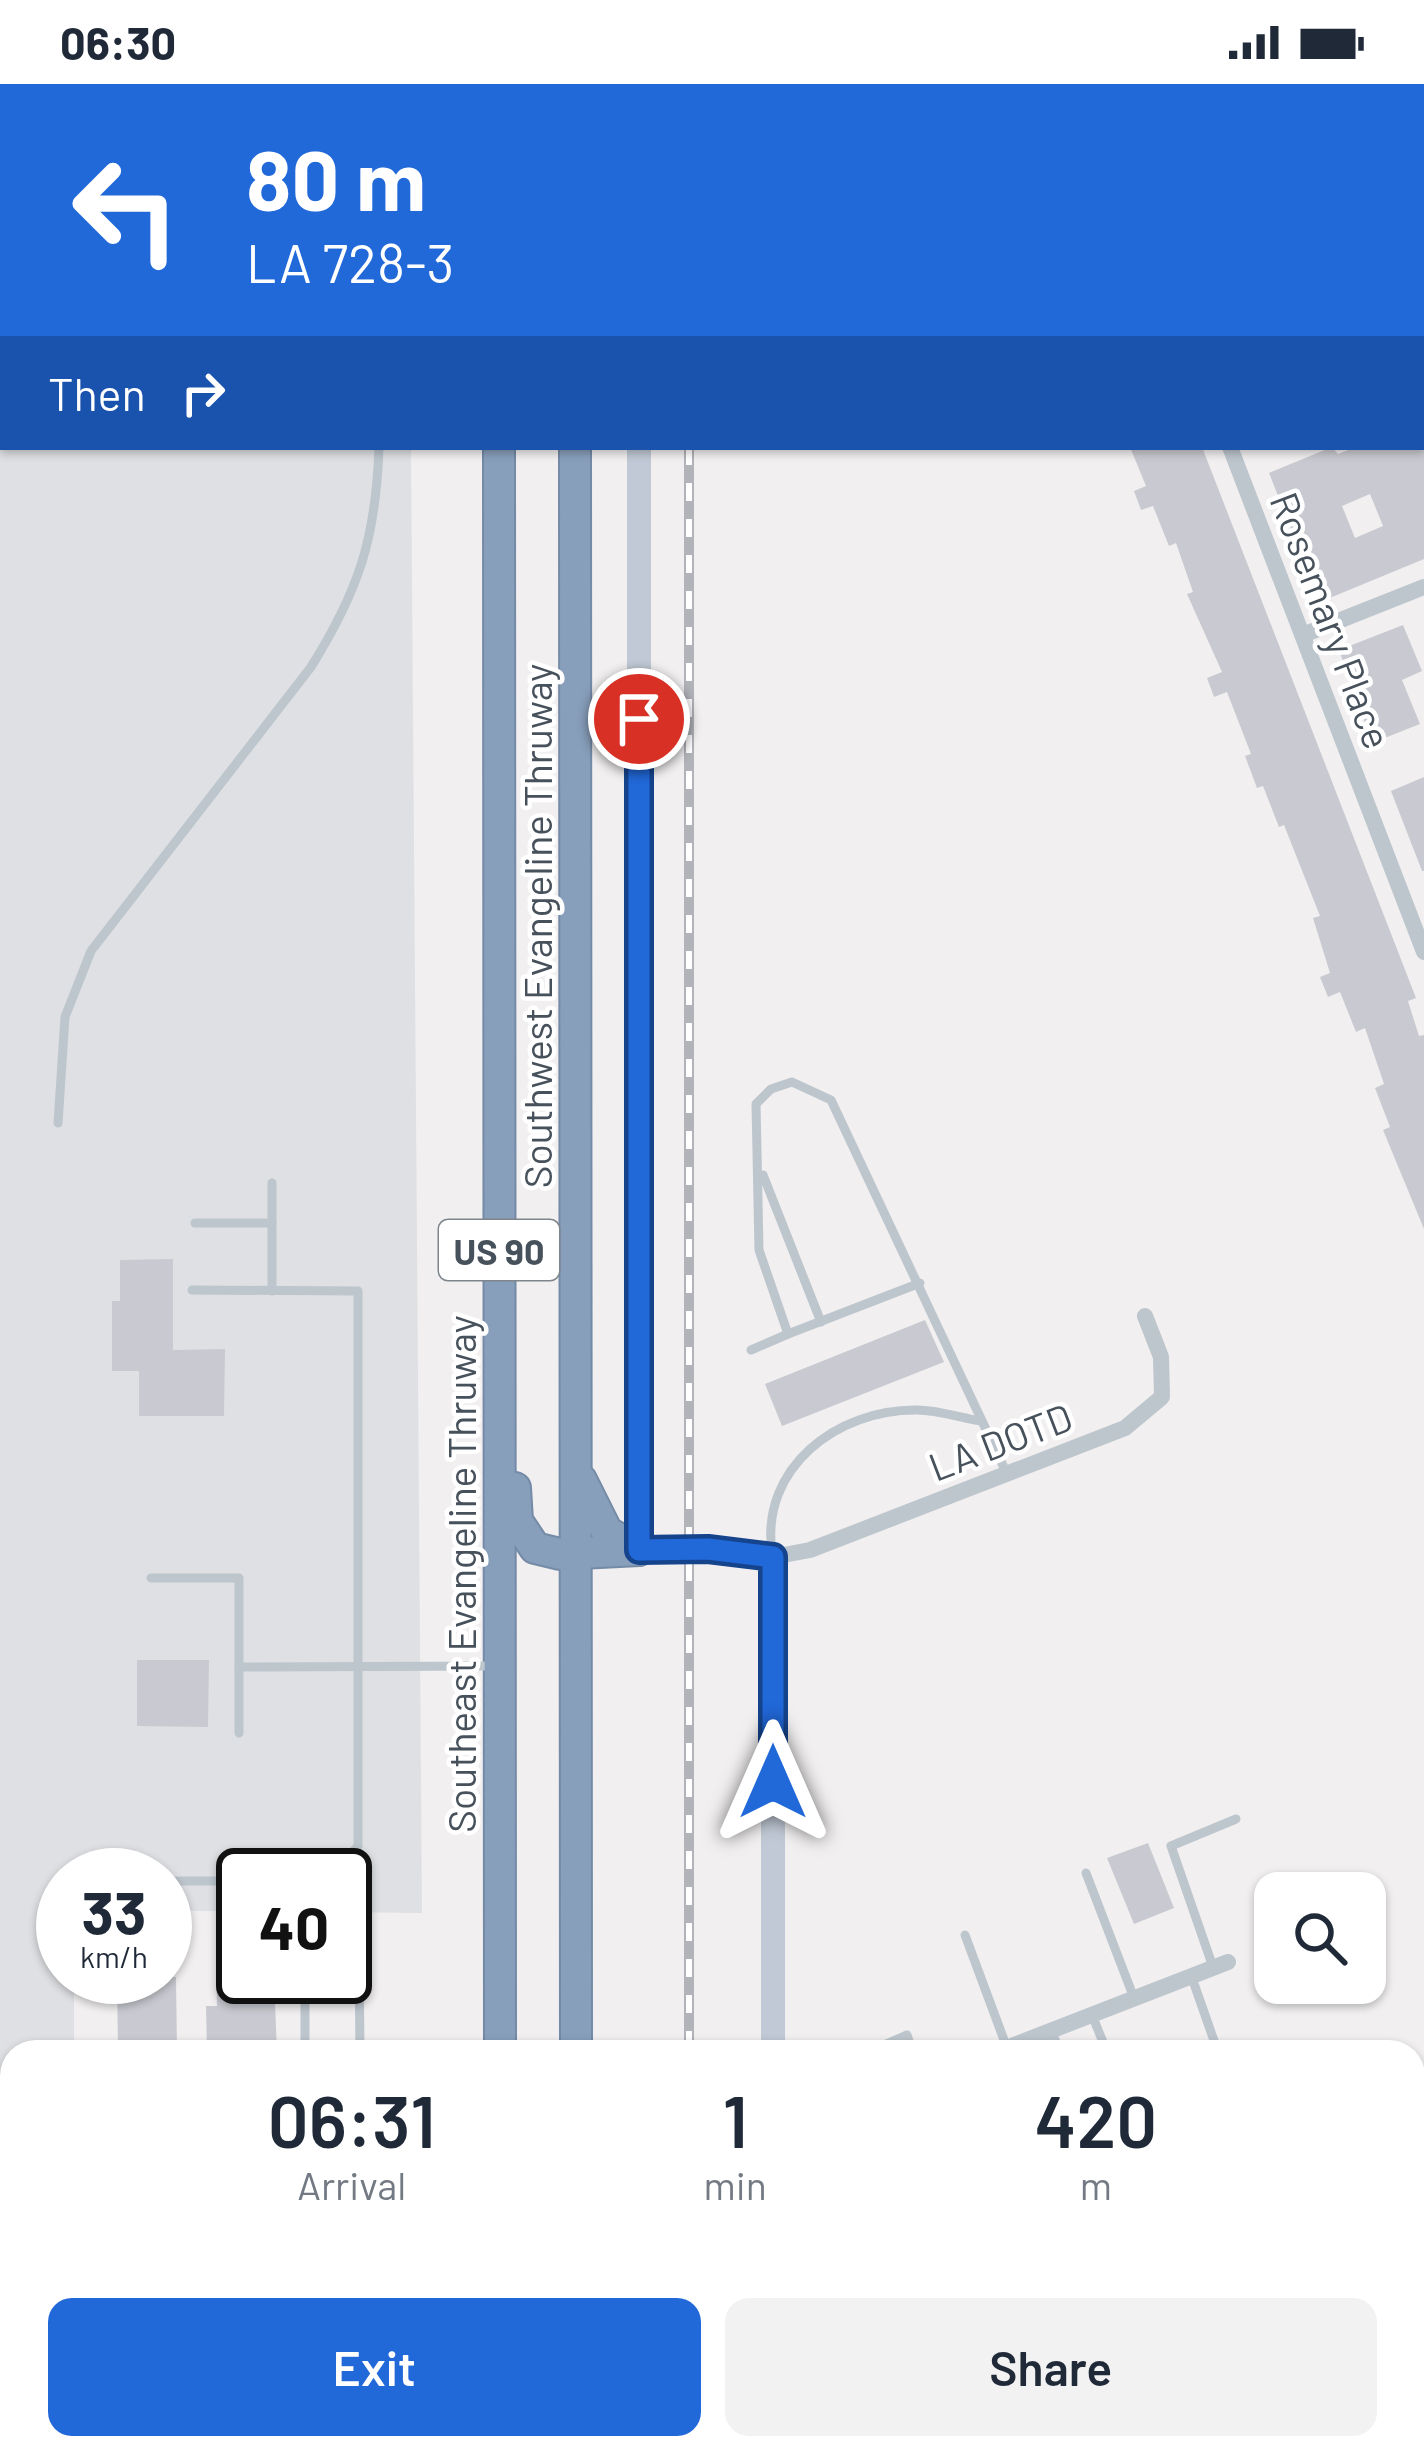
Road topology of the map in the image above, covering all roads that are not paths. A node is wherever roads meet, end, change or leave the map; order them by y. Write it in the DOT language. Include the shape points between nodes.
graph roads {
  1 [pos="379,450"];
  2 [pos="499,450"];
  3 [pos="575,450"];
  4 [pos="639,450"];
  5 [pos="1235,450"];
  6 [pos="1424,587"];
  7 [pos="1303,635"];
  8 [pos="1424,952"];
  9 [pos="58,1123"];
  10 [pos="761,1170"];
  11 [pos="272,1183"];
  12 [pos="195,1223"];
  13 [pos="272,1223"];
  14 [pos="920,1283"];
  15 [pos="192,1291"];
  16 [pos="272,1291"];
  17 [pos="1145,1316"];
  18 [pos="821,1322"];
  19 [pos="788,1334"];
  20 [pos="751,1350"];
  21 [pos="981,1421"];
  22 [pos="498,1450"];
  23 [pos="576,1469"];
  24 [pos="1007,1474"];
  25 [pos="639,1550"];
  26 [pos="576,1553"];
  27 [pos="773,1557"];
  28 [pos="151,1578"];
  29 [pos="500,1666"];
  30 [pos="239,1667"];
  31 [pos="358,1667"];
  32 [pos="239,1733"];
  33 [pos="1236,1819"];
  34 [pos="356,1848"];
  35 [pos="1086,1873"];
  36 [pos="965,1935"];
  37 [pos="1221,1965"];
  38 [pos="1191,1977"];
  39 [pos="1134,1998"];
  40 [pos="304,2004"];
  41 [pos="360,2004"];
  42 [pos="1091,2015"];
  43 [pos="1051,2030"];
  44 [pos="305,2040"];
  45 [pos="360,2040"];
  46 [pos="500,2040"];
  47 [pos="576,2040"];
  48 [pos="773,2040"];
  49 [pos="998,2040"];
  50 [pos="1026,2040"];
  51 [pos="1055,2040"];
  52 [pos="1102,2040"];
  53 [pos="1214,2040"];
  1 -- 9 [label="lane" via="376,520 342,618 91,951 65,1017"];
  2 -- 22 [label="highway, Southeast Evangeline Thruway / US 90"];
  3 -- 23 [label="highway, Southwest Evangeline Thruway / US 90"];
  4 -- 25 [label="main road"];
  5 -- 7 [label="street, Rosemary Place"];
  6 -- 7 [label="street"];
  7 -- 8 [label="street, Rosemary Place"];
  10 -- 14 [label="lane" via="756,1103 792,1082 831,1100"];
  10 -- 18 [label="lane"];
  10 -- 19 [label="lane" via="759,1250"];
  11 -- 13 [label="lane"];
  12 -- 13 [label="lane"];
  13 -- 16 [label="lane"];
  14 -- 18 [label="lane"];
  14 -- 21 [label="lane"];
  15 -- 16 [label="lane"];
  16 -- 31 [label="lane" via="358,1291"];
  17 -- 24 [label="street, LA DOTD" via="1162,1357 1162,1397 1125,1428"];
  18 -- 19 [label="lane"];
  19 -- 20 [label="lane"];
  21 -- 24 [label="lane"];
  21 -- 27 [label="lane" via="917,1410 855,1421 817,1439 778,1486 769,1528"];
  22 -- 26 [label="highway" via="526,1541 546,1552"];
  22 -- 29 [label="highway, Southeast Evangeline Thruway / US 90"];
  23 -- 25 [label="highway" via="607,1532"];
  23 -- 26 [label="highway, Southwest Evangeline Thruway / US 90"];
  24 -- 27 [label="street, LA DOTD"];
  25 -- 26 [label="highway"];
  25 -- 27 [label="main road"];
  26 -- 47 [label="highway, Southwest Evangeline Thruway / US 90"];
  27 -- 48 [label="main road"];
  28 -- 30 [label="lane" via="239,1578"];
  29 -- 31 [label="lane"];
  29 -- 46 [label="highway, Southeast Evangeline Thruway / US 90"];
  30 -- 31 [label="lane"];
  30 -- 32 [label="lane"];
  31 -- 34 [label="lane"];
  33 -- 37 [label="lane" via="1171,1846"];
  35 -- 39 [label="lane"];
  36 -- 49 [label="lane"];
  37 -- 38 [label="street"];
  38 -- 39 [label="street"];
  38 -- 53 [label="lane"];
  39 -- 42 [label="street"];
  40 -- 44 [label="lane"];
  41 -- 45 [label="lane"];
  42 -- 43 [label="street"];
  42 -- 52 [label="lane"];
  43 -- 50 [label="street"];
  43 -- 51 [label="lane"];
}
